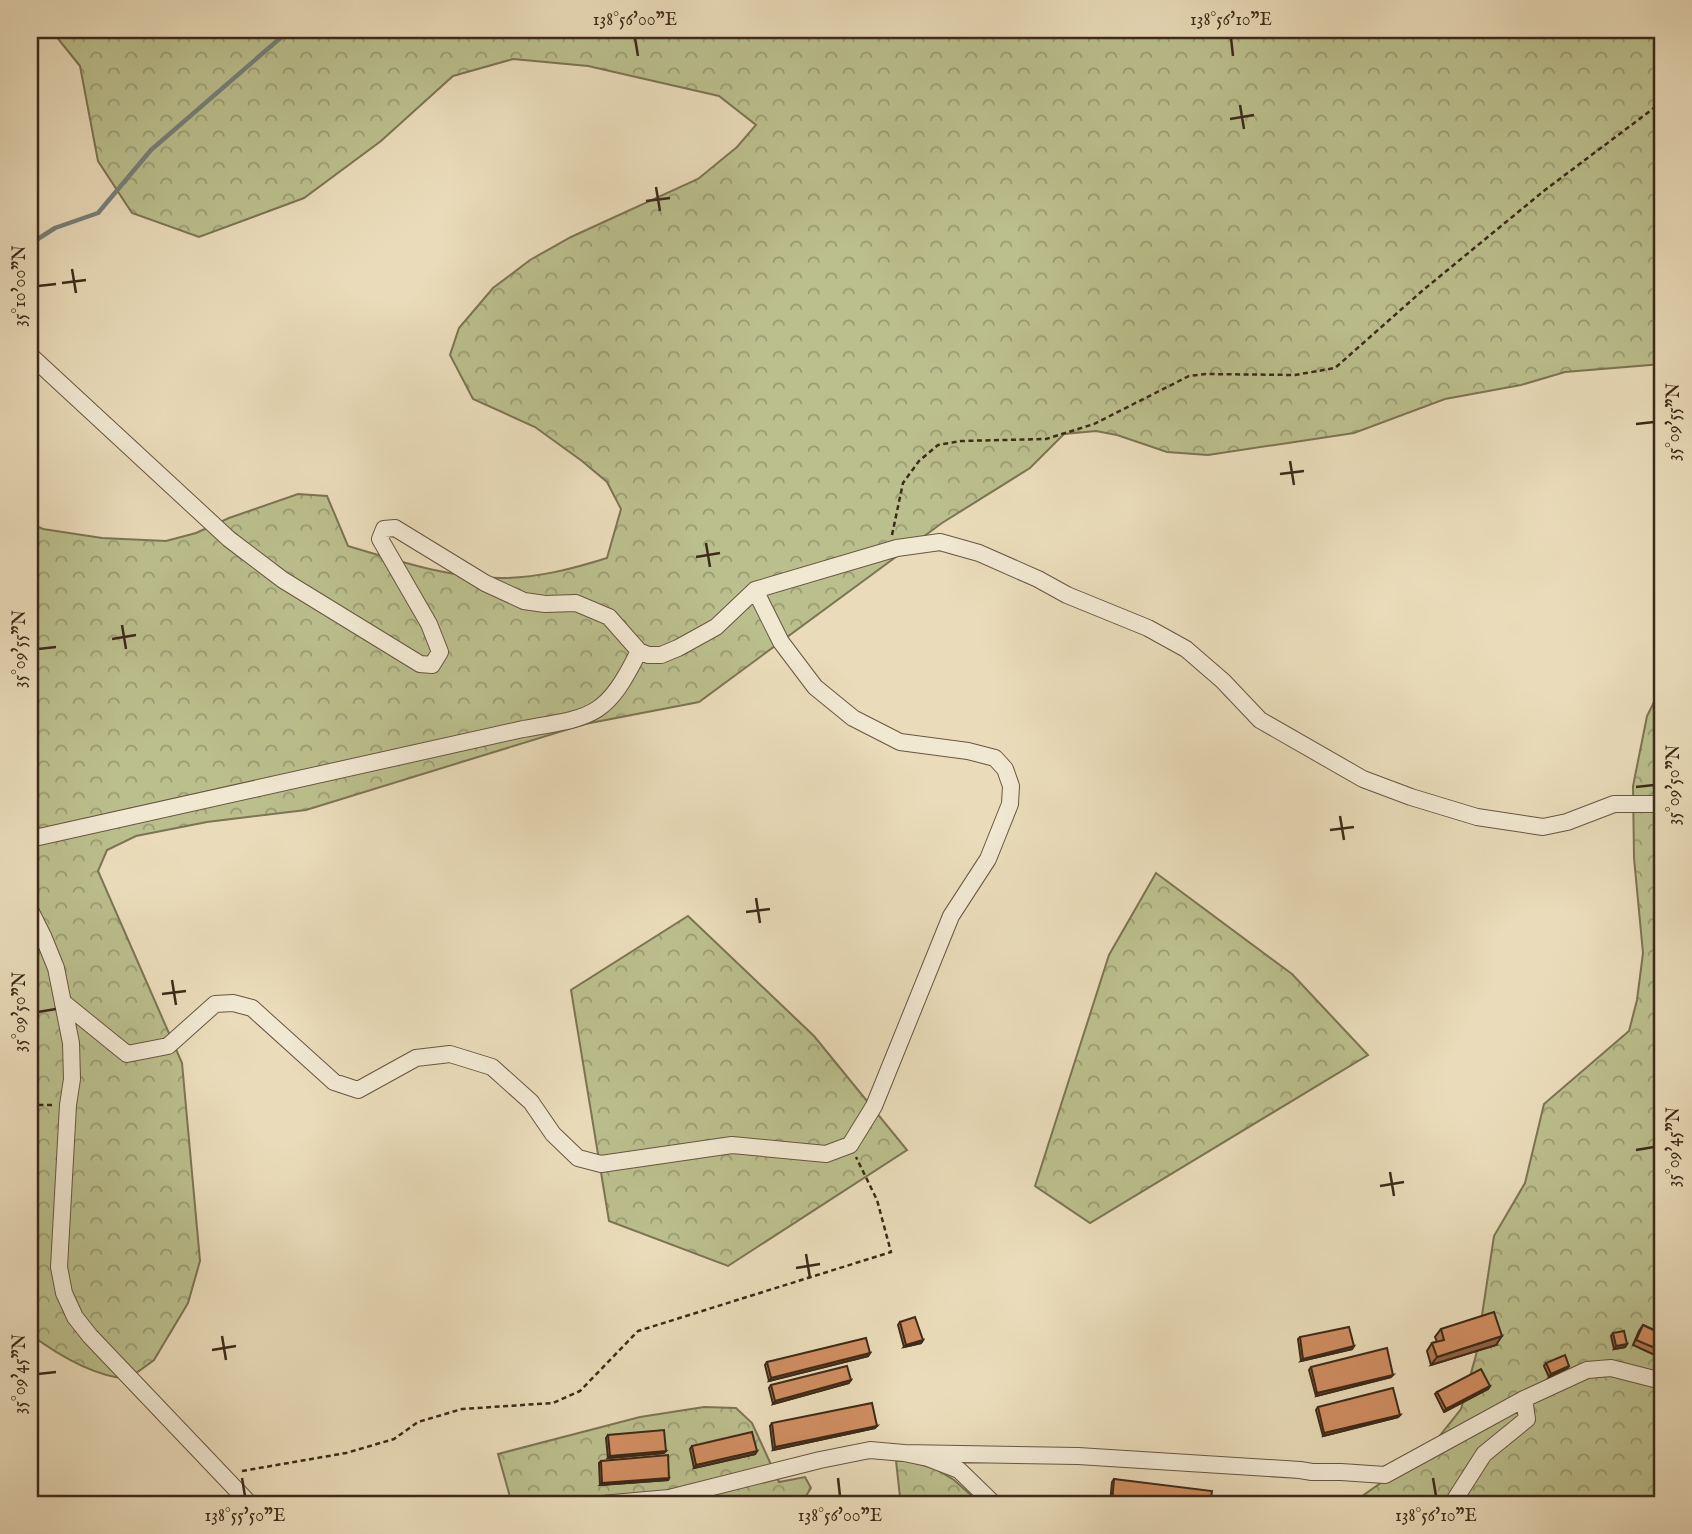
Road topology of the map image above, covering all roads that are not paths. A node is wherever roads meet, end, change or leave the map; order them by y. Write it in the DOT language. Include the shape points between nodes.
graph roads {
  1 [pos="30,355"];
  2 [pos="755,590"];
  3 [pos="639,651"];
  4 [pos="1662,804"];
  5 [pos="30,839"];
  6 [pos="30,910"];
  7 [pos="64,1003"];
  8 [pos="1662,1381"];
  9 [pos="1524,1399"];
  10 [pos="904,1452"];
  11 [pos="250,1504"];
  12 [pos="603,1504"];
  13 [pos="994,1504"];
  14 [pos="1452,1504"];
  1 -- 3 [label="street" via="229,538 283,580 420,664 432,664 440,652 380,539 384,529 395,528 485,583 524,601 576,603 609,617"];
  2 -- 3 [label="street" via="716,627 678,648 661,655"];
  2 -- 4 [label="street" via="889,551 940,542 979,553 1148,628 1186,649 1260,720 1363,779 1411,797 1477,817 1543,827 1614,803"];
  2 -- 7 [label="street" via="781,642 815,687 853,718 900,742 995,758 1005,769 1010,786 1010,804 988,859 951,916 874,1106 850,1145 826,1154 732,1145 601,1164 578,1158 531,1102 492,1066 450,1054 416,1058 358,1090 334,1082 252,1008 215,1004 167,1046 127,1054"];
  3 -- 5 [label="street" via="615,694 602,708 578,720"];
  6 -- 7 [label="street" via="56,968"];
  7 -- 11 [label="street" via="72,1079 59,1236 64,1293 89,1336"];
  8 -- 9 [label="street" via="1611,1368 1587,1370"];
  9 -- 10 [label="street" via="1385,1475 1078,1456"];
  9 -- 14 [label="street" via="1527,1419 1484,1454"];
  10 -- 12 [label="street" via="870,1450 669,1498"];
  10 -- 13 [label="street" via="959,1471"];
}
